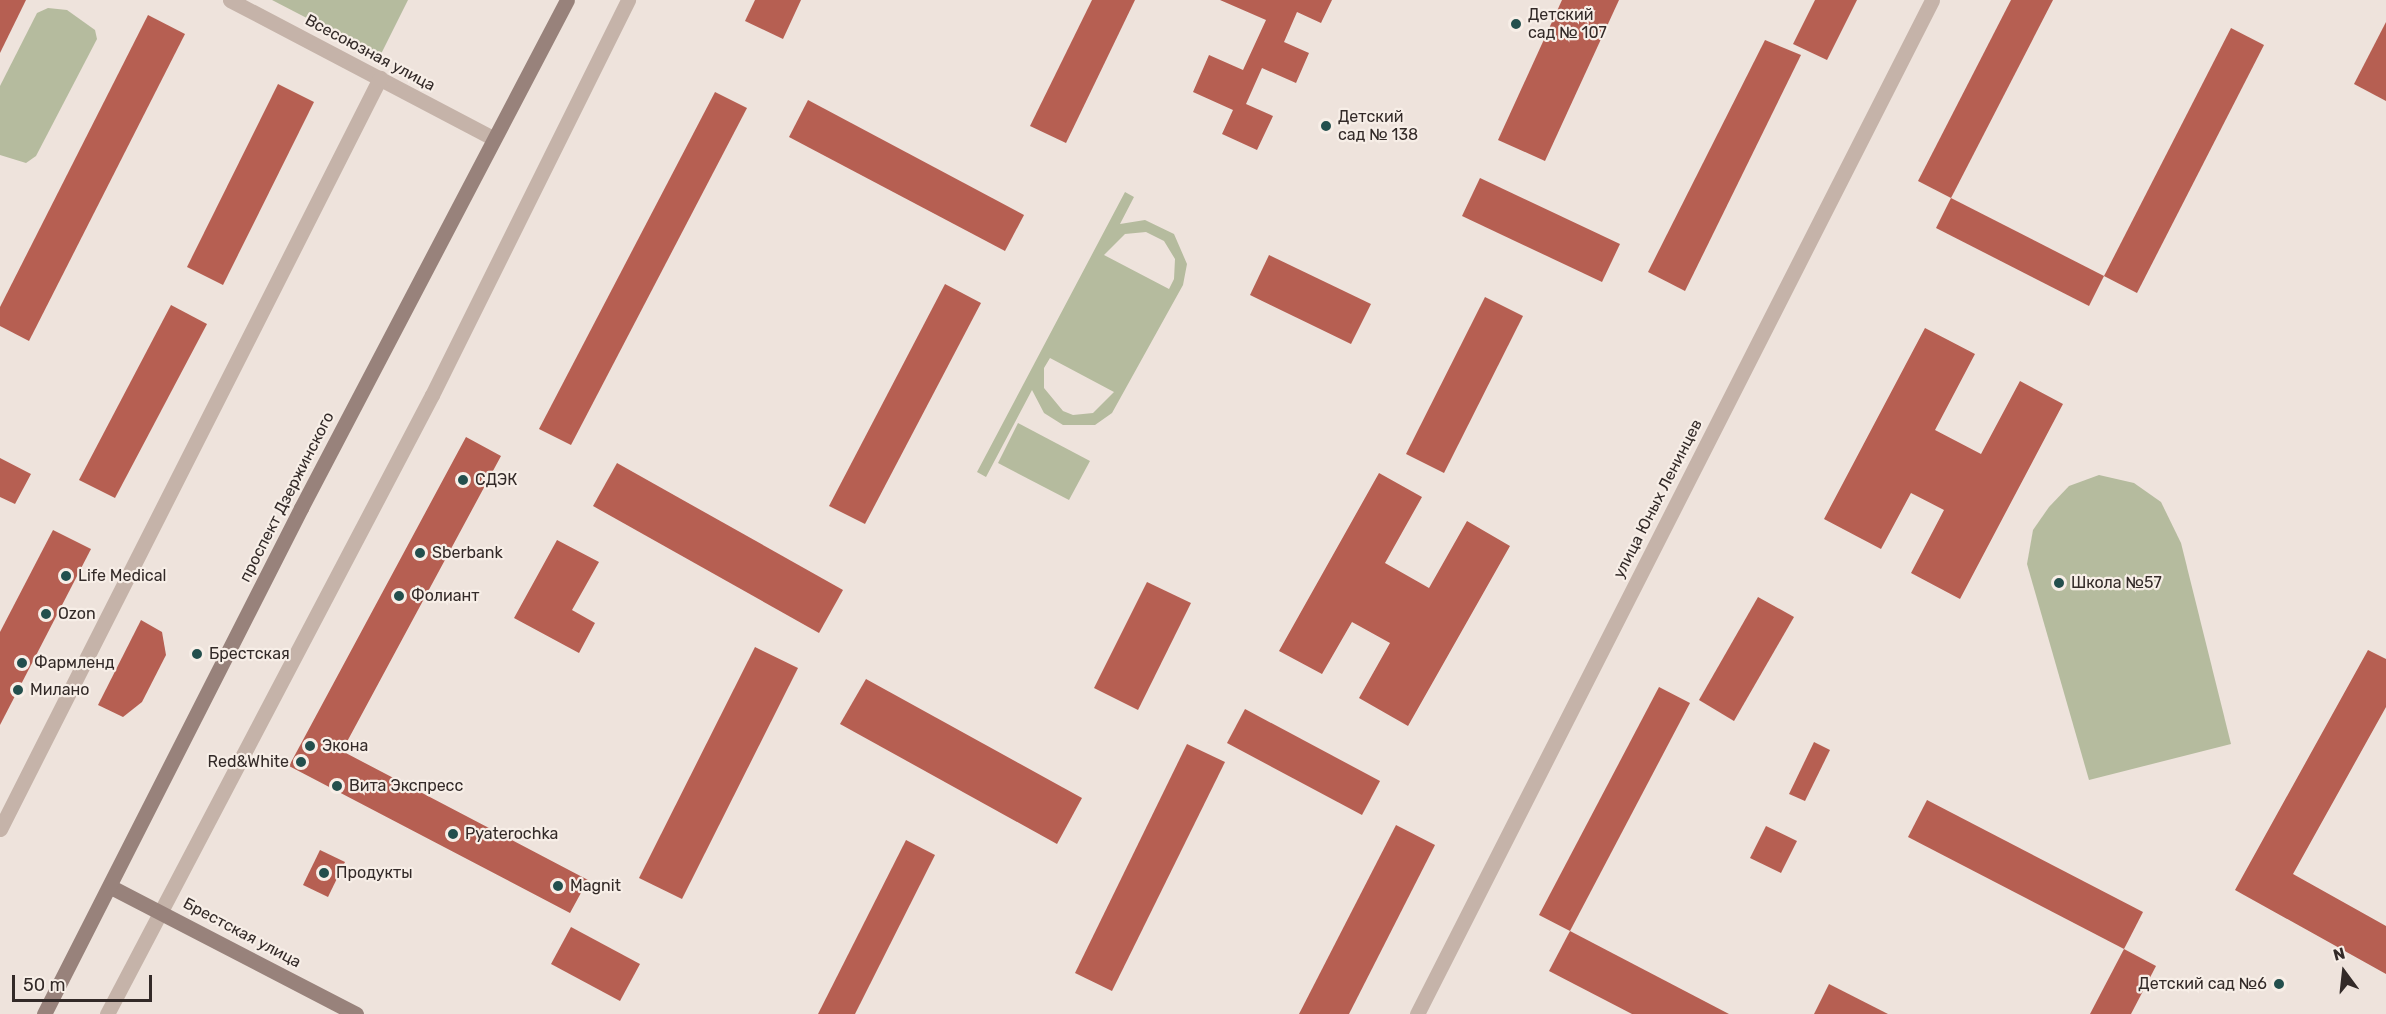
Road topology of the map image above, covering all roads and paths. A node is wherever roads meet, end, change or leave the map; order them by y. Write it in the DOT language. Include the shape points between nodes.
graph roads {
  1 [pos="230,0"];
  2 [pos="567,0"];
  3 [pos="628,0"];
  4 [pos="1932,0"];
  5 [pos="380,78"];
  6 [pos="493,138"];
  7 [pos="0,829"];
  8 [pos="111,887"];
  9 [pos="159,909"];
  10 [pos="44,1014"];
  11 [pos="106,1014"];
  12 [pos="356,1014"];
  13 [pos="1418,1014"];
  1 -- 5 [label="street, Всесоюзная улица"];
  2 -- 6 [label="main road, проспект Дзержинского"];
  3 -- 9 [label="street" via="432,395"];
  4 -- 13 [label="street, улица Юных Ленинцев"];
  5 -- 6 [label="street, Всесоюзная улица"];
  5 -- 7 [label="street"];
  6 -- 8 [label="main road, проспект Дзержинского"];
  8 -- 9 [label="main road, Брестская улица"];
  8 -- 10 [label="main road, проспект Дзержинского"];
  9 -- 11 [label="street"];
  9 -- 12 [label="main road, Брестская улица"];
}
